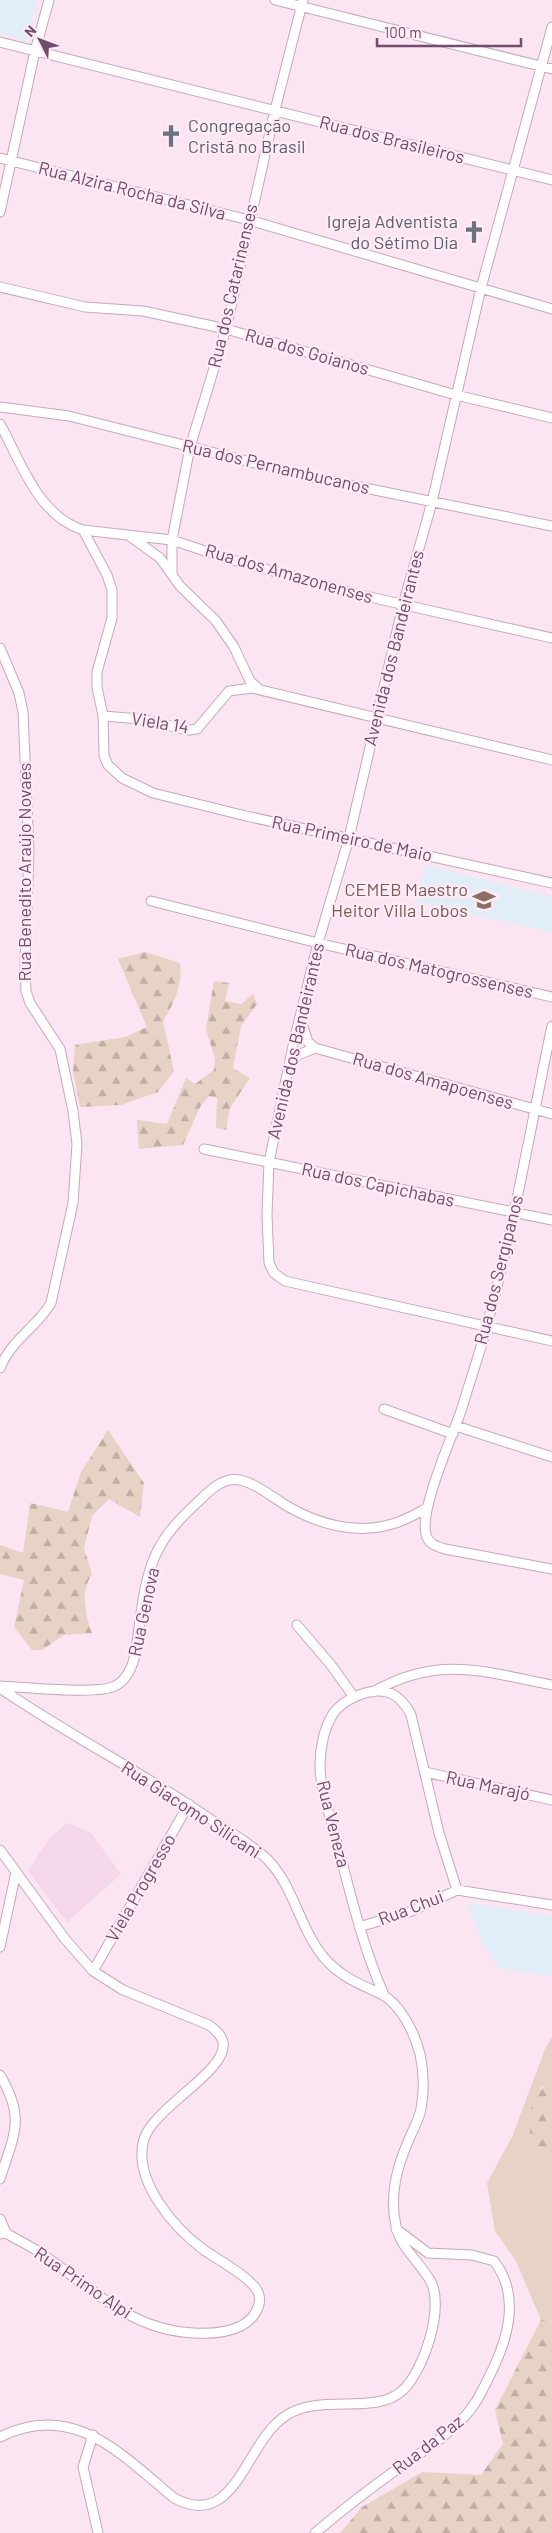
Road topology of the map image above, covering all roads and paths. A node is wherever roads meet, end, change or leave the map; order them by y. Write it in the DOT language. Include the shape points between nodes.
graph roads {
  1 [pos="49,0"];
  2 [pos="275,0"];
  3 [pos="302,4"];
  4 [pos="552,27"];
  5 [pos="0,42"];
  6 [pos="35,50"];
  7 [pos="540,66"];
  8 [pos="552,69"];
  9 [pos="274,110"];
  10 [pos="0,158"];
  11 [pos="10,161"];
  12 [pos="512,170"];
  13 [pos="552,180"];
  14 [pos="0,212"];
  15 [pos="249,220"];
  16 [pos="0,287"];
  17 [pos="481,288"];
  18 [pos="552,309"];
  19 [pos="226,329"];
  20 [pos="456,395"];
  21 [pos="0,407"];
  22 [pos="552,418"];
  23 [pos="0,424"];
  24 [pos="190,447"];
  25 [pos="432,502"];
  26 [pos="552,526"];
  27 [pos="83,530"];
  28 [pos="128,534"];
  29 [pos="172,540"];
  30 [pos="172,573"];
  31 [pos="403,605"];
  32 [pos="552,638"];
  33 [pos="0,648"];
  34 [pos="0,663"];
  35 [pos="12,673"];
  36 [pos="259,689"];
  37 [pos="103,716"];
  38 [pos="377,717"];
  39 [pos="552,760"];
  40 [pos="349,838"];
  41 [pos="552,883"];
  42 [pos="151,901"];
  43 [pos="318,943"];
  44 [pos="552,997"];
  45 [pos="300,1016"];
  46 [pos="552,1026"];
  47 [pos="315,1048"];
  48 [pos="289,1065"];
  49 [pos="534,1110"];
  50 [pos="552,1114"];
  51 [pos="204,1148"];
  52 [pos="269,1162"];
  53 [pos="514,1213"];
  54 [pos="552,1220"];
  55 [pos="487,1325"];
  56 [pos="552,1341"];
  57 [pos="0,1368"];
  58 [pos="384,1409"];
  59 [pos="455,1430"];
  60 [pos="551,1457"];
  61 [pos="427,1508"];
  62 [pos="552,1569"];
  63 [pos="297,1625"];
  64 [pos="552,1685"];
  65 [pos="0,1687"];
  66 [pos="372,1692"];
  67 [pos="354,1697"];
  68 [pos="425,1772"];
  69 [pos="552,1800"];
  70 [pos="189,1804"];
  71 [pos="0,1850"];
  72 [pos="16,1872"];
  73 [pos="457,1890"];
  74 [pos="552,1905"];
  75 [pos="359,1927"];
  76 [pos="0,1947"];
  77 [pos="93,1971"];
  78 [pos="384,1995"];
  79 [pos="0,2074"];
  80 [pos="0,2179"];
  81 [pos="0,2219"];
  82 [pos="396,2229"];
  83 [pos="3,2234"];
  84 [pos="93,2435"];
  85 [pos="0,2437"];
  86 [pos="98,2533"];
  87 [pos="314,2533"];
  1 -- 6 [label="street"];
  2 -- 3 [label="street"];
  3 -- 7 [label="street"];
  3 -- 9 [label="street, Rua dos Catarinenses"];
  4 -- 7 [label="street, Avenida dos Bandeirantes"];
  5 -- 6 [label="street, Rua dos Brasileiros"];
  6 -- 9 [label="street, Rua dos Brasileiros"];
  6 -- 11 [label="street"];
  7 -- 8 [label="street"];
  7 -- 12 [label="street, Avenida dos Bandeirantes"];
  9 -- 12 [label="street, Rua dos Brasileiros"];
  9 -- 15 [label="street, Rua dos Catarinenses"];
  10 -- 11 [label="street, Rua Alzira Rocha da Silva"];
  11 -- 14 [label="street"];
  11 -- 15 [label="street, Rua Alzira Rocha da Silva"];
  12 -- 13 [label="street, Rua dos Brasileiros"];
  12 -- 17 [label="street, Avenida dos Bandeirantes"];
  15 -- 17 [label="street, Rua Alzira Rocha da Silva"];
  15 -- 19 [label="street, Rua dos Catarinenses"];
  16 -- 19 [label="street, Rua dos Goianos" via="85,307 143,311"];
  17 -- 18 [label="street, Rua Alzira Rocha da Silva"];
  17 -- 20 [label="street, Avenida dos Bandeirantes"];
  19 -- 20 [label="street, Rua dos Goianos"];
  19 -- 24 [label="street, Rua dos Catarinenses"];
  20 -- 22 [label="street, Rua dos Goianos"];
  20 -- 25 [label="street, Avenida dos Bandeirantes"];
  21 -- 24 [label="street, Rua dos Pernambucanos" via="69,416"];
  23 -- 27 [label="street" via="44,503 62,520"];
  24 -- 25 [label="street, Rua dos Pernambucanos" via="315,478"];
  24 -- 29 [label="street, Rua dos Catarinenses"];
  25 -- 26 [label="street, Rua dos Pernambucanos"];
  25 -- 31 [label="street, Avenida dos Bandeirantes"];
  27 -- 28 [label="street, Rua dos Amazonenses"];
  27 -- 37 [label="street, Rua Primeiro de Maio" via="107,575 114,603 97,672"];
  28 -- 29 [label="street, Rua dos Amazonenses"];
  28 -- 30 [label="street" via="152,551"];
  29 -- 30 [label="street, Rua dos Catarinenses"];
  29 -- 31 [label="street, Rua dos Amazonenses" via="229,559"];
  30 -- 36 [label="street" via="180,586 226,634 250,680"];
  31 -- 32 [label="street, Rua dos Amazonenses"];
  31 -- 38 [label="street, Avenida dos Bandeirantes"];
  33 -- 35 [label="street, Rua Benedito Araújo Novaes"];
  34 -- 35 [label="street"];
  35 -- 57 [label="street, Rua Benedito Araújo Novaes" via="23,712 29,852 24,962 26,991 63,1060 76,1125 77,1163 69,1224 52,1303 10,1348"];
  36 -- 37 [label="street, Viela 14" via="229,691 197,729"];
  36 -- 38 [label="street"];
  37 -- 40 [label="street, Rua Primeiro de Maio" via="102,746 108,765 122,778 153,793"];
  38 -- 39 [label="street"];
  38 -- 40 [label="street, Avenida dos Bandeirantes"];
  40 -- 41 [label="street, Rua Primeiro de Maio"];
  40 -- 43 [label="street, Avenida dos Bandeirantes"];
  42 -- 43 [label="street, Rua dos Matogrossenses"];
  43 -- 44 [label="street, Rua dos Matogrossenses"];
  43 -- 45 [label="street, Avenida dos Bandeirantes"];
  45 -- 47 [label="street" via="308,1042"];
  45 -- 48 [label="street, Avenida dos Bandeirantes"];
  46 -- 49 [label="street, Rua dos Sergipanos"];
  47 -- 48 [label="street" via="298,1055"];
  47 -- 49 [label="street, Rua dos Amapoenses"];
  48 -- 52 [label="street, Avenida dos Bandeirantes"];
  49 -- 50 [label="street, Rua dos Amapoenses"];
  49 -- 53 [label="street, Rua dos Sergipanos"];
  51 -- 52 [label="street, Rua dos Capichabas"];
  52 -- 53 [label="street, Rua dos Capichabas"];
  52 -- 55 [label="street, Avenida dos Bandeirantes" via="268,1249 274,1273 295,1284"];
  53 -- 54 [label="street, Rua dos Capichabas"];
  53 -- 55 [label="street, Rua dos Sergipanos"];
  55 -- 56 [label="street"];
  55 -- 59 [label="street, Rua dos Sergipanos"];
  58 -- 59 [label="street"];
  59 -- 60 [label="street"];
  59 -- 61 [label="street, Rua dos Sergipanos"];
  61 -- 62 [label="street, Rua dos Sergipanos" via="426,1535 432,1545"];
  61 -- 65 [label="street, Rua Genova" via="394,1524 361,1529 332,1525 305,1516 252,1484 225,1481 173,1526 158,1549 149,1574 135,1655 123,1680 113,1687 97,1690"];
  63 -- 67 [label="street"];
  64 -- 66 [label="street" via="469,1669 446,1668 396,1679"];
  65 -- 70 [label="street, Rua Giacomo Silicani" via="35,1712"];
  66 -- 67 [label="street, Rua Veneza"];
  66 -- 68 [label="street, Rua Veneza" via="388,1692 407,1706"];
  67 -- 75 [label="street, Rua Veneza" via="333,1714 321,1746 320,1766 322,1785"];
  68 -- 69 [label="street, Rua Marajó"];
  68 -- 73 [label="street, Rua Veneza"];
  70 -- 77 [label="street, Viela Progresso"];
  70 -- 78 [label="street, Rua Giacomo Silicani" via="267,1860 280,1876 312,1940 326,1960 344,1977"];
  71 -- 72 [label="street, Rua Primo Alpi"];
  72 -- 76 [label="street"];
  72 -- 77 [label="street, Rua Primo Alpi"];
  73 -- 74 [label="street, Rua Chui"];
  73 -- 75 [label="street, Rua Chui" via="412,1911"];
  75 -- 78 [label="street, Rua Veneza"];
  77 -- 83 [label="street, Rua Primo Alpi" via="123,1990 219,2032 223,2043 221,2055 211,2070 152,2124 144,2139 142,2159 148,2182 181,2230 248,2280 259,2295 259,2304 251,2319 234,2330 204,2334 154,2327 124,2313 44,2255"];
  78 -- 82 [label="street, Rua Giacomo Silicani" via="409,2027 417,2043 423,2072 420,2112 393,2187"];
  79 -- 80 [label="street" via="16,2111 16,2130"];
  81 -- 83 [label="street"];
  82 -- 84 [label="street, Rua Giacomo Silicani" via="436,2296 429,2339 416,2374 393,2398 376,2403 310,2405 295,2410 271,2428 226,2495 201,2507 186,2505 174,2498"];
  82 -- 87 [label="street, Rua da Paz" via="428,2253 472,2255 494,2261 506,2283 510,2315 507,2334 479,2397 465,2416 449,2432"];
  84 -- 85 [label="street, Rua Giacomo Silicani" via="57,2426 36,2426 15,2429"];
  84 -- 86 [label="street" via="83,2466"];
}
